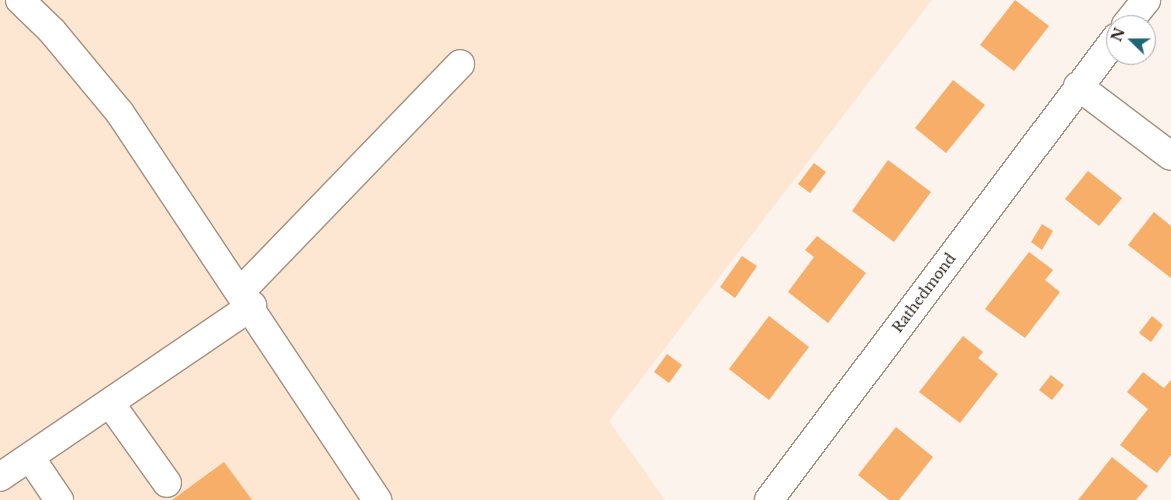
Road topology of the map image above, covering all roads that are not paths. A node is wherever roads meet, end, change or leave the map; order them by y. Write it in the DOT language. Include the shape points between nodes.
graph roads {
  1 [pos="20,0"];
  2 [pos="1146,0"];
  3 [pos="1134,15"];
  4 [pos="1106,51"];
  5 [pos="460,64"];
  6 [pos="1078,86"];
  7 [pos="1171,156"];
  8 [pos="247,298"];
  9 [pos="110,403"];
  10 [pos="30,457"];
  11 [pos="0,477"];
  12 [pos="167,483"];
  13 [pos="59,500"];
  14 [pos="377,500"];
  15 [pos="769,500"];
  1 -- 8 [label="street" via="52,31 120,113"];
  2 -- 3 [label="street"];
  4 -- 6 [label="street, Rathedmond"];
  5 -- 8 [label="street"];
  6 -- 7 [label="street"];
  6 -- 15 [label="street, Rathedmond"];
  8 -- 9 [label="street"];
  8 -- 14 [label="street"];
  9 -- 10 [label="street"];
  9 -- 12 [label="street"];
  10 -- 11 [label="street"];
  10 -- 13 [label="street"];
}
